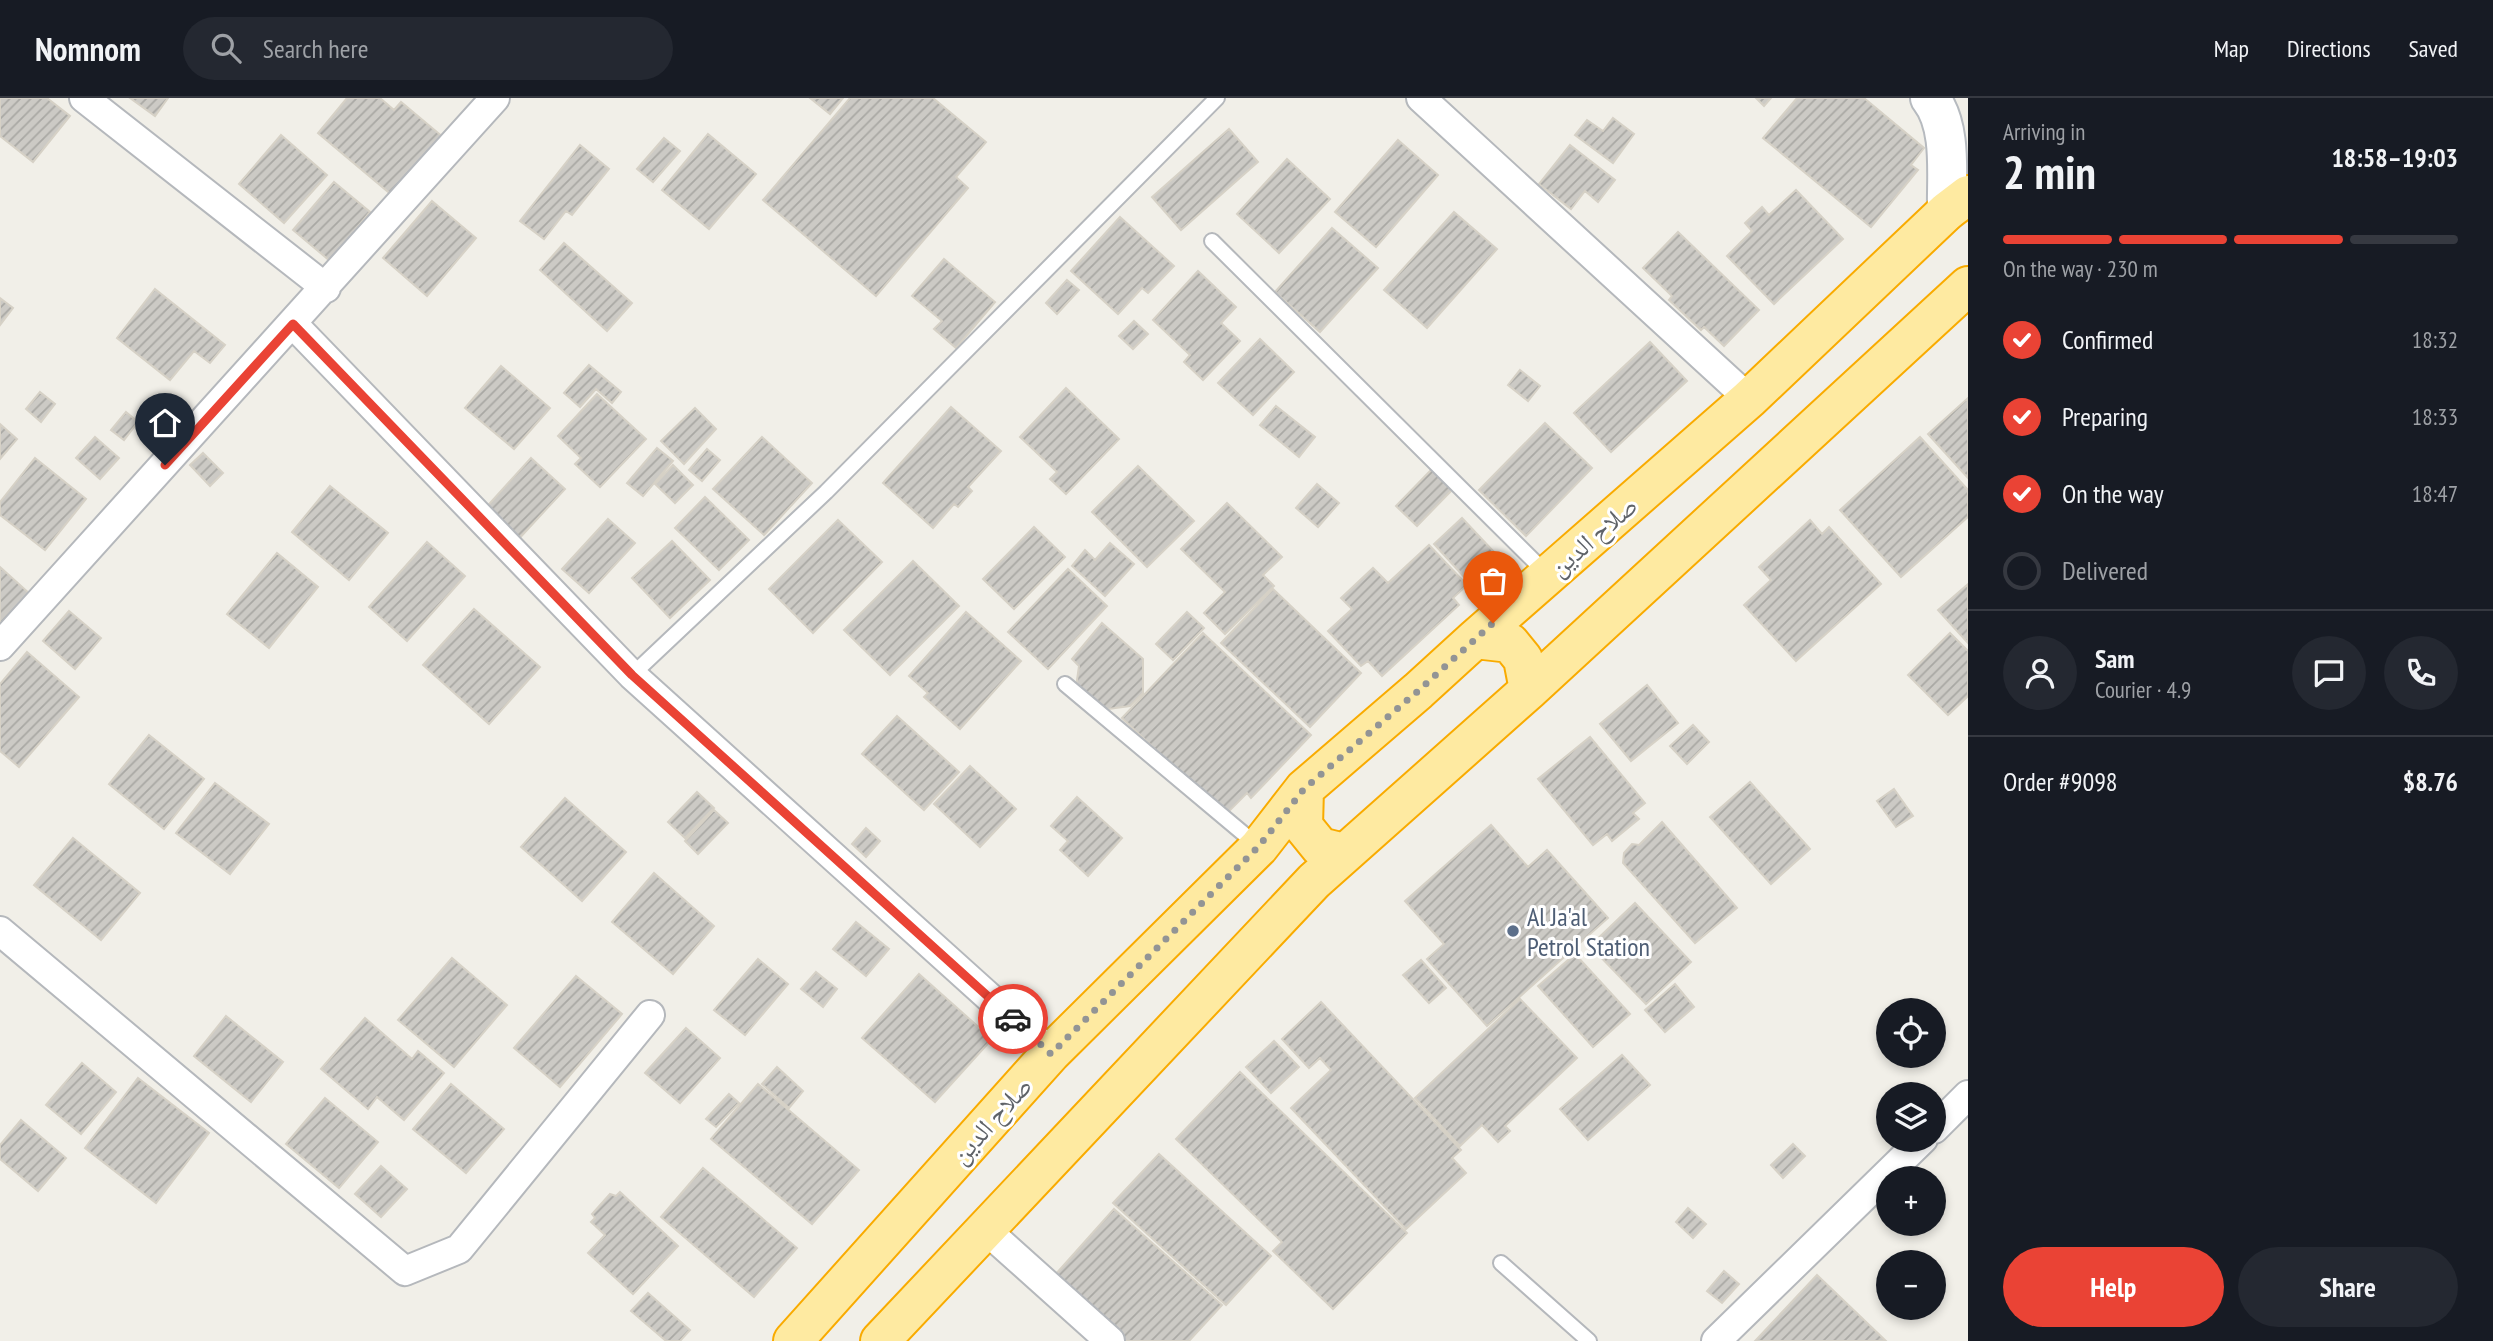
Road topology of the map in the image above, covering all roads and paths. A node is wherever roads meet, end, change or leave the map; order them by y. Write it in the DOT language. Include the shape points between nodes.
graph roads {
  1 [pos="84,98"];
  2 [pos="495,98"];
  3 [pos="1217,98"];
  4 [pos="1421,98"];
  5 [pos="1930,98"];
  6 [pos="1958,203"];
  7 [pos="1212,241"];
  8 [pos="1968,286"];
  9 [pos="326,288"];
  10 [pos="293,324"];
  11 [pos="1749,400"];
  12 [pos="1549,576"];
  13 [pos="1475,639"];
  14 [pos="0,646"];
  15 [pos="632,675"];
  16 [pos="1065,684"];
  17 [pos="1529,690"];
  18 [pos="1304,789"];
  19 [pos="1259,846"];
  20 [pos="1344,853"];
  21 [pos="0,931"];
  22 [pos="650,1015"];
  23 [pos="1051,1054"];
  24 [pos="1968,1095"];
  25 [pos="1946,1117"];
  26 [pos="1910,1152"];
  27 [pos="985,1229"];
  28 [pos="1501,1263"];
  29 [pos="793,1341"];
  30 [pos="880,1341"];
  31 [pos="1110,1341"];
  32 [pos="1589,1341"];
  33 [pos="1716,1341"];
  1 -- 9 [label="street"];
  2 -- 9 [label="street"];
  3 -- 15 [label="lane" via="825,492"];
  4 -- 11 [label="street"];
  5 -- 6 [label="main road" via="1942,126"];
  6 -- 11 [label="highway, صلاح الدين"];
  7 -- 12 [label="lane"];
  8 -- 17 [label="highway"];
  9 -- 10 [label="street"];
  10 -- 14 [label="street"];
  10 -- 15 [label="street"];
  11 -- 12 [label="highway, صلاح الدين"];
  12 -- 13 [label="highway, صلاح الدين"];
  13 -- 17 [label="highway" via="1510,643 1523,659"];
  13 -- 18 [label="highway, صلاح الدين"];
  15 -- 23 [label="street"];
  16 -- 19 [label="lane"];
  17 -- 20 [label="highway"];
  18 -- 19 [label="highway, صلاح الدين"];
  18 -- 20 [label="highway" via="1303,826 1320,846"];
  19 -- 23 [label="highway, صلاح الدين"];
  20 -- 27 [label="highway"];
  21 -- 22 [label="street" via="405,1271 459,1249"];
  23 -- 29 [label="highway, صلاح الدين"];
  24 -- 25 [label="street"];
  26 -- 33 [label="street"];
  27 -- 30 [label="highway"];
  27 -- 31 [label="street"];
  28 -- 32 [label="lane"];
}
